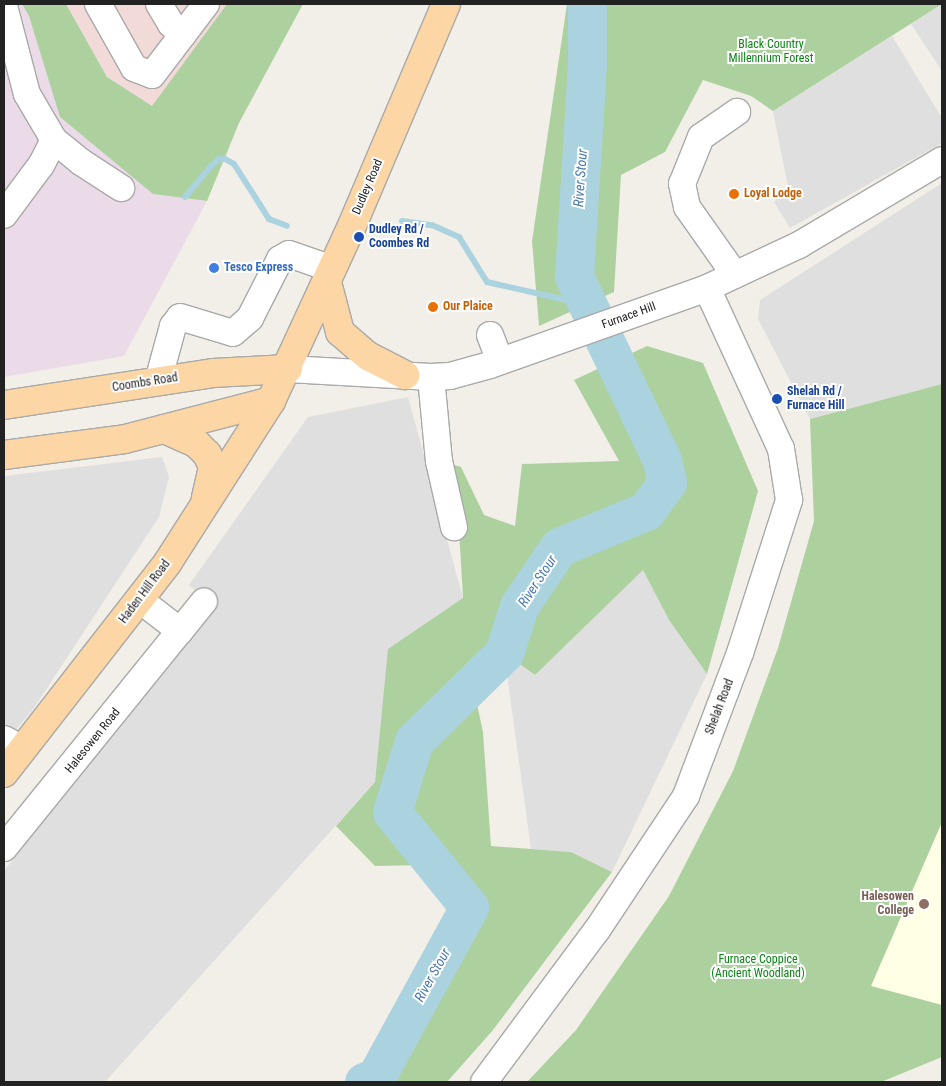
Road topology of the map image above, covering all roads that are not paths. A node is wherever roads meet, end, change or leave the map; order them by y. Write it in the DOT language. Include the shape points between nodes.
graph roads {
  1 [pos="98,4"];
  2 [pos="159,4"];
  3 [pos="206,4"];
  4 [pos="446,4"];
  5 [pos="4,6"];
  6 [pos="183,34"];
  7 [pos="737,112"];
  8 [pos="54,140"];
  9 [pos="942,160"];
  10 [pos="121,188"];
  11 [pos="4,215"];
  12 [pos="735,275"];
  13 [pos="330,276"];
  14 [pos="707,288"];
  15 [pos="490,335"];
  16 [pos="500,362"];
  17 [pos="288,369"];
  18 [pos="418,376"];
  19 [pos="158,380"];
  20 [pos="271,401"];
  21 [pos="4,405"];
  22 [pos="164,429"];
  23 [pos="4,455"];
  24 [pos="204,509"];
  25 [pos="454,527"];
  26 [pos="140,600"];
  27 [pos="204,601"];
  28 [pos="180,631"];
  29 [pos="14,744"];
  30 [pos="4,773"];
  31 [pos="4,848"];
  32 [pos="484,1082"];
  1 -- 6 [label="street" via="134,68 152,75"];
  2 -- 6 [label="street" via="171,24"];
  3 -- 6 [label="street"];
  4 -- 13 [label="main road, Dudley Road"];
  5 -- 8 [label="street" via="27,94"];
  7 -- 12 [label="street" via="701,137 682,184 687,207"];
  8 -- 10 [label="street"];
  8 -- 11 [label="street" via="41,165"];
  9 -- 12 [label="street, Furnace Hill" via="799,245"];
  12 -- 14 [label="street, Furnace Hill"];
  13 -- 17 [label="main road, Dudley Road"];
  13 -- 18 [label="main road" via="340,332 368,356"];
  13 -- 19 [label="street" via="289,254 280,259 250,318 233,333 180,317 173,326"];
  14 -- 16 [label="street, Furnace Hill"];
  14 -- 32 [label="street, Shelah Road" via="781,449 789,500 740,653 686,796 597,930"];
  15 -- 16 [label="street"];
  16 -- 18 [label="street, Furnace Hill" via="450,376"];
  17 -- 18 [label="street, Furnace Hill"];
  17 -- 19 [label="main road, Coombs Road"];
  17 -- 20 [label="main road, Dudley Road"];
  18 -- 25 [label="street"];
  19 -- 21 [label="main road, Coombs Road"];
  20 -- 22 [label="main road"];
  20 -- 24 [label="main road, Haden Hill Road"];
  22 -- 23 [label="main road" via="125,439"];
  22 -- 24 [label="main road" via="196,443 207,454 213,467"];
  24 -- 26 [label="main road, Haden Hill Road"];
  26 -- 28 [label="street"];
  26 -- 29 [label="main road, Haden Hill Road"];
  27 -- 28 [label="street, Halesowen Road"];
  28 -- 31 [label="street, Halesowen Road"];
  29 -- 30 [label="main road, Haden Hill Road"];
}
